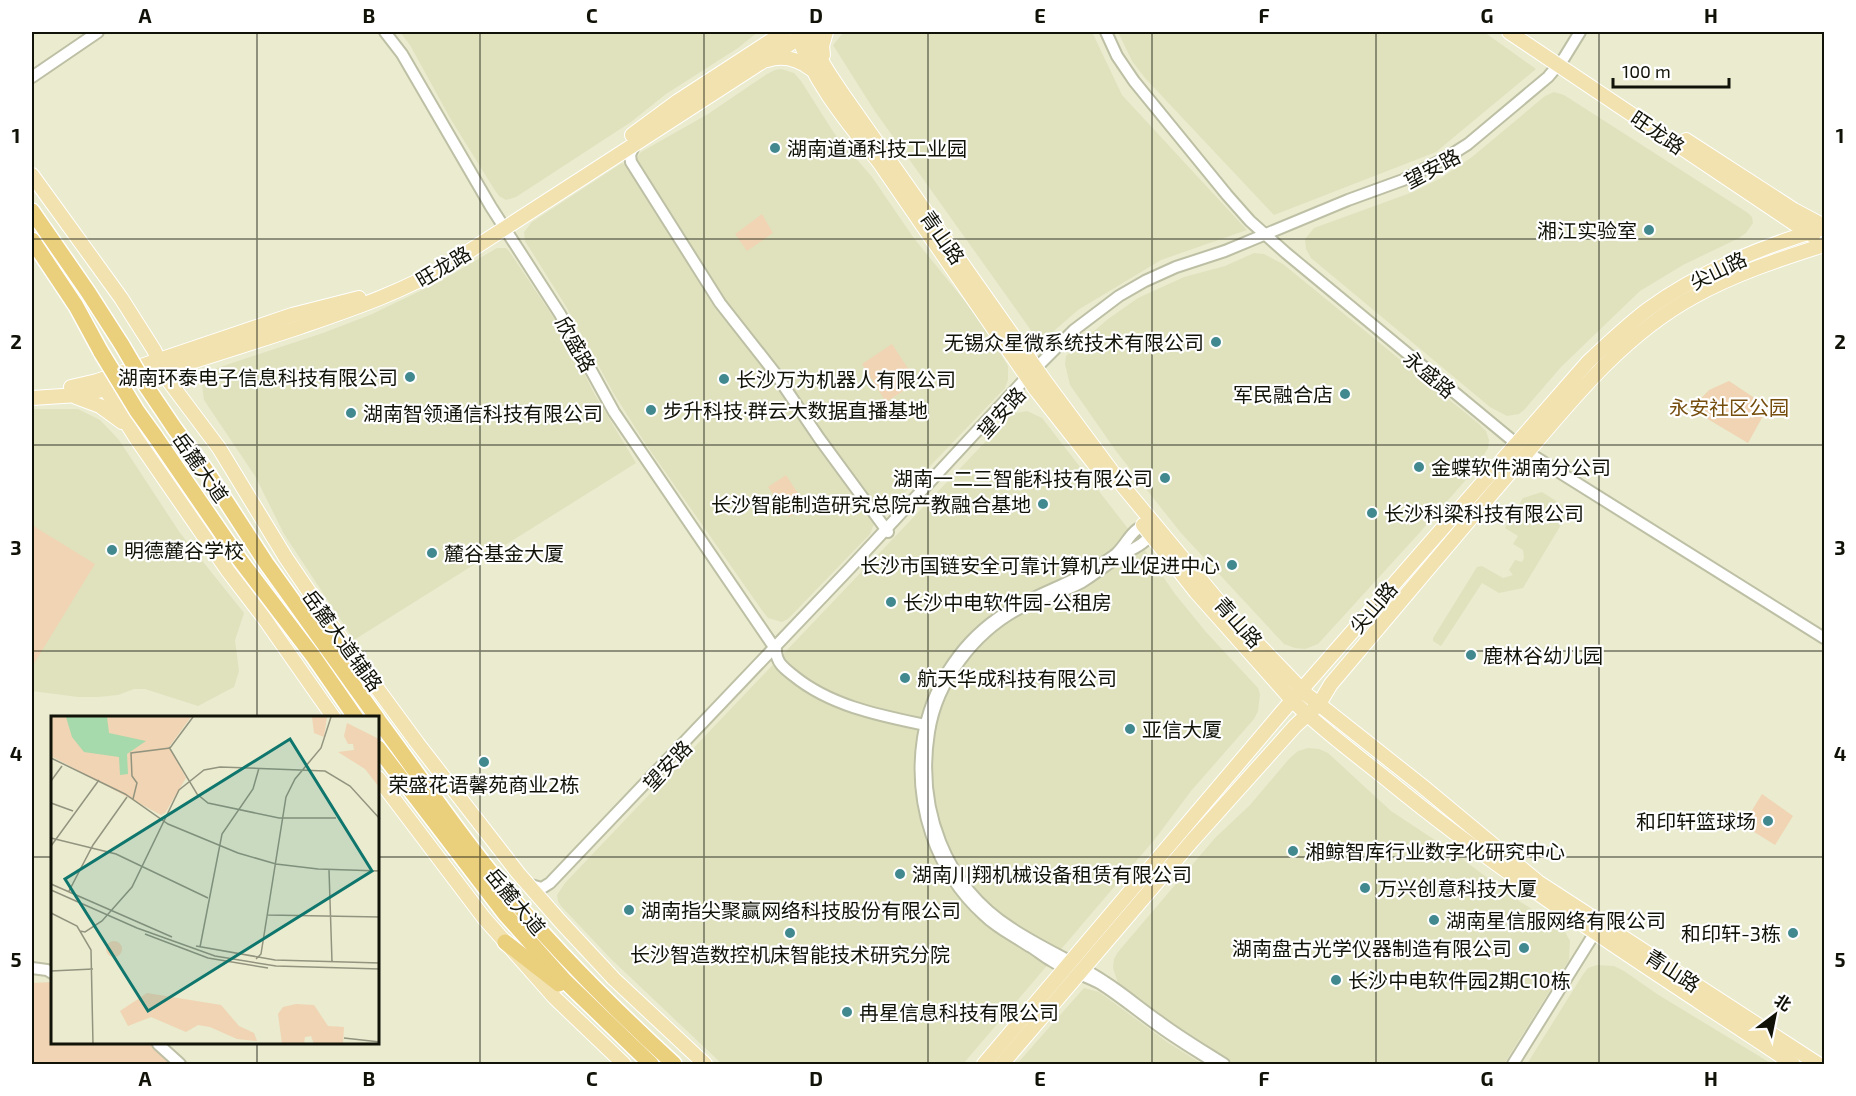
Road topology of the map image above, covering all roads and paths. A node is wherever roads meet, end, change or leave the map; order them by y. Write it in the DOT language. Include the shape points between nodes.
graph roads {
  1 [pos="90,32"];
  2 [pos="98,32"];
  3 [pos="385,32"];
  4 [pos="390,32"];
  5 [pos="774,32"];
  6 [pos="784,32"];
  7 [pos="826,32"];
  8 [pos="1108,32"];
  9 [pos="1509,32"];
  10 [pos="1526,32"];
  11 [pos="1580,32"];
  12 [pos="805,33"];
  13 [pos="758,48"];
  14 [pos="760,63"];
  15 [pos="1563,63"];
  16 [pos="815,73"];
  17 [pos="32,74"];
  18 [pos="830,74"];
  19 [pos="638,141"];
  20 [pos="611,158"];
  21 [pos="32,175"];
  22 [pos="32,211"];
  23 [pos="504,224"];
  24 [pos="1824,227"];
  25 [pos="1808,233"];
  26 [pos="1269,235"];
  27 [pos="32,240"];
  28 [pos="1824,244"];
  29 [pos="161,366"];
  30 [pos="1032,374"];
  31 [pos="103,385"];
  32 [pos="32,389"];
  33 [pos="62,396"];
  34 [pos="32,398"];
  35 [pos="136,438"];
  36 [pos="1523,446"];
  37 [pos="1150,528"];
  38 [pos="886,532"];
  39 [pos="329,622"];
  40 [pos="1824,633"];
  41 [pos="1824,638"];
  42 [pos="777,647"];
  43 [pos="355,688"];
  44 [pos="1297,695"];
  45 [pos="1319,704"];
  46 [pos="1308,715"];
  47 [pos="333,716"];
  48 [pos="355,716"];
  49 [pos="375,716"];
  50 [pos="380,723"];
  51 [pos="928,723"];
  52 [pos="380,751"];
  53 [pos="380,781"];
  54 [pos="527,883"];
  55 [pos="550,910"];
  56 [pos="1600,929"];
  57 [pos="505,942"];
  58 [pos="32,968"];
  59 [pos="1074,968"];
  60 [pos="51,972"];
  61 [pos="600,1016"];
  62 [pos="159,1045"];
  63 [pos="674,1064"];
  64 [pos="180,1065"];
  65 [pos="624,1065"];
  66 [pos="651,1065"];
  67 [pos="705,1065"];
  68 [pos="984,1065"];
  69 [pos="1002,1065"];
  70 [pos="1217,1065"];
  71 [pos="1224,1065"];
  72 [pos="1515,1065"];
  73 [pos="1793,1065"];
  74 [pos="1818,1065"];
  1 -- 17 [label="street"];
  2 -- 17 [label="street"];
  3 -- 23 [label="street, 欣盛路"];
  4 -- 23 [label="street, 欣盛路"];
  5 -- 13 [label="main road"];
  6 -- 13 [label="main road, 旺龙路"];
  7 -- 18 [label="main road" via="822,46"];
  8 -- 26 [label="street, 永盛路" via="1117,56 1134,81 1227,195"];
  9 -- 15 [label="main road, 旺龙路"];
  10 -- 15 [label="main road, 旺龙路"];
  11 -- 15 [label="street, 望安路"];
  12 -- 14 [label="main road, 旺龙路"];
  12 -- 16 [label="main road, 青山路" via="804,54"];
  12 -- 18 [label="main road, 青山路"];
  13 -- 23 [label="main road, 旺龙路"];
  14 -- 16 [label="main road" via="788,58"];
  14 -- 19 [label="main road, 旺龙路"];
  15 -- 24 [label="main road, 旺龙路"];
  15 -- 25 [label="main road, 旺龙路"];
  15 -- 26 [label="street, 望安路" via="1446,159"];
  16 -- 30 [label="main road, 青山路"];
  18 -- 30 [label="main road, 青山路"];
  19 -- 20 [label="main road, 旺龙路"];
  19 -- 38 [label="street" via="630,155 631,162 699,272"];
  20 -- 23 [label="main road, 旺龙路"];
  20 -- 38 [label="street" via="628,163 717,305 773,375 816,440"];
  21 -- 29 [label="main road, 岳麓大道辅路" via="121,297"];
  22 -- 43 [label="highway, 岳麓大道, bridge" via="175,429"];
  23 -- 29 [label="main road, 旺龙路" via="381,289 292,315"];
  23 -- 42 [label="street, 欣盛路" via="614,412"];
  24 -- 25 [label="main road, 尖山路"];
  25 -- 28 [label="main road, 旺龙路"];
  25 -- 36 [label="main road, 尖山路" via="1717,269 1646,311 1588,362"];
  26 -- 30 [label="street, 望安路" via="1138,289 1098,315"];
  26 -- 36 [label="street, 永盛路"];
  27 -- 48 [label="highway, 岳麓大道, bridge" via="137,411"];
  28 -- 36 [label="main road, 尖山路" via="1729,279 1665,315 1605,364"];
  29 -- 31 [label="main road, 旺龙路"];
  29 -- 39 [label="main road, 岳麓大道辅路" via="219,448"];
  30 -- 37 [label="main road, 青山路" via="1122,485"];
  30 -- 38 [label="street, 望安路"];
  31 -- 32 [label="main road, 旺龙路"];
  31 -- 33 [label="main road, 旺龙路"];
  31 -- 35 [label="main road"];
  33 -- 34 [label="main road, 旺龙路"];
  33 -- 35 [label="main road" via="78,397 100,406"];
  35 -- 47 [label="main road"];
  36 -- 40 [label="street, 永盛路"];
  36 -- 41 [label="street, 永盛路"];
  36 -- 44 [label="main road, 尖山路"];
  36 -- 45 [label="main road, 尖山路"];
  37 -- 44 [label="main road, 青山路"];
  37 -- 51 [label="street" via="1128,538 1117,553 1091,572 1018,605 977,634 947,674 934,698"];
  38 -- 42 [label="street, 望安路"];
  39 -- 43 [label="highway"];
  39 -- 54 [label="main road, 岳麓大道辅路"];
  42 -- 51 [label="street, 欣盛路" via="779,663 825,697 876,713"];
  42 -- 54 [label="street, 望安路" via="546,886 538,888"];
  42 -- 55 [label="street, 望安路" via="554,885 548,895"];
  43 -- 49 [label="highway, 岳麓大道"];
  44 -- 45 [label="main road, 青山路"];
  44 -- 46 [label="main road, 青山路"];
  44 -- 59 [label="main road, 尖山路"];
  45 -- 46 [label="main road, 尖山路"];
  45 -- 56 [label="main road, 青山路"];
  46 -- 56 [label="main road, 青山路" via="1514,878"];
  46 -- 59 [label="main road, 尖山路"];
  50 -- 63 [label="highway, 岳麓大道" via="524,912 592,986"];
  51 -- 59 [label="street" via="927,791 938,841 947,861 990,913"];
  52 -- 61 [label="highway, 岳麓大道" via="505,914"];
  53 -- 57 [label="main road"];
  54 -- 55 [label="main road, 岳麓大道辅路"];
  55 -- 67 [label="main road, 岳麓大道辅路" via="614,979"];
  56 -- 72 [label="street"];
  56 -- 73 [label="main road, 青山路"];
  56 -- 74 [label="main road, 青山路"];
  57 -- 61 [label="highway"];
  57 -- 65 [label="main road" via="555,998"];
  58 -- 60 [label="street"];
  59 -- 68 [label="main road, 尖山路"];
  59 -- 69 [label="main road, 尖山路"];
  59 -- 70 [label="street"];
  59 -- 71 [label="street" via="1105,982"];
  61 -- 66 [label="highway, 岳麓大道"];
  62 -- 64 [label="street"];
}
